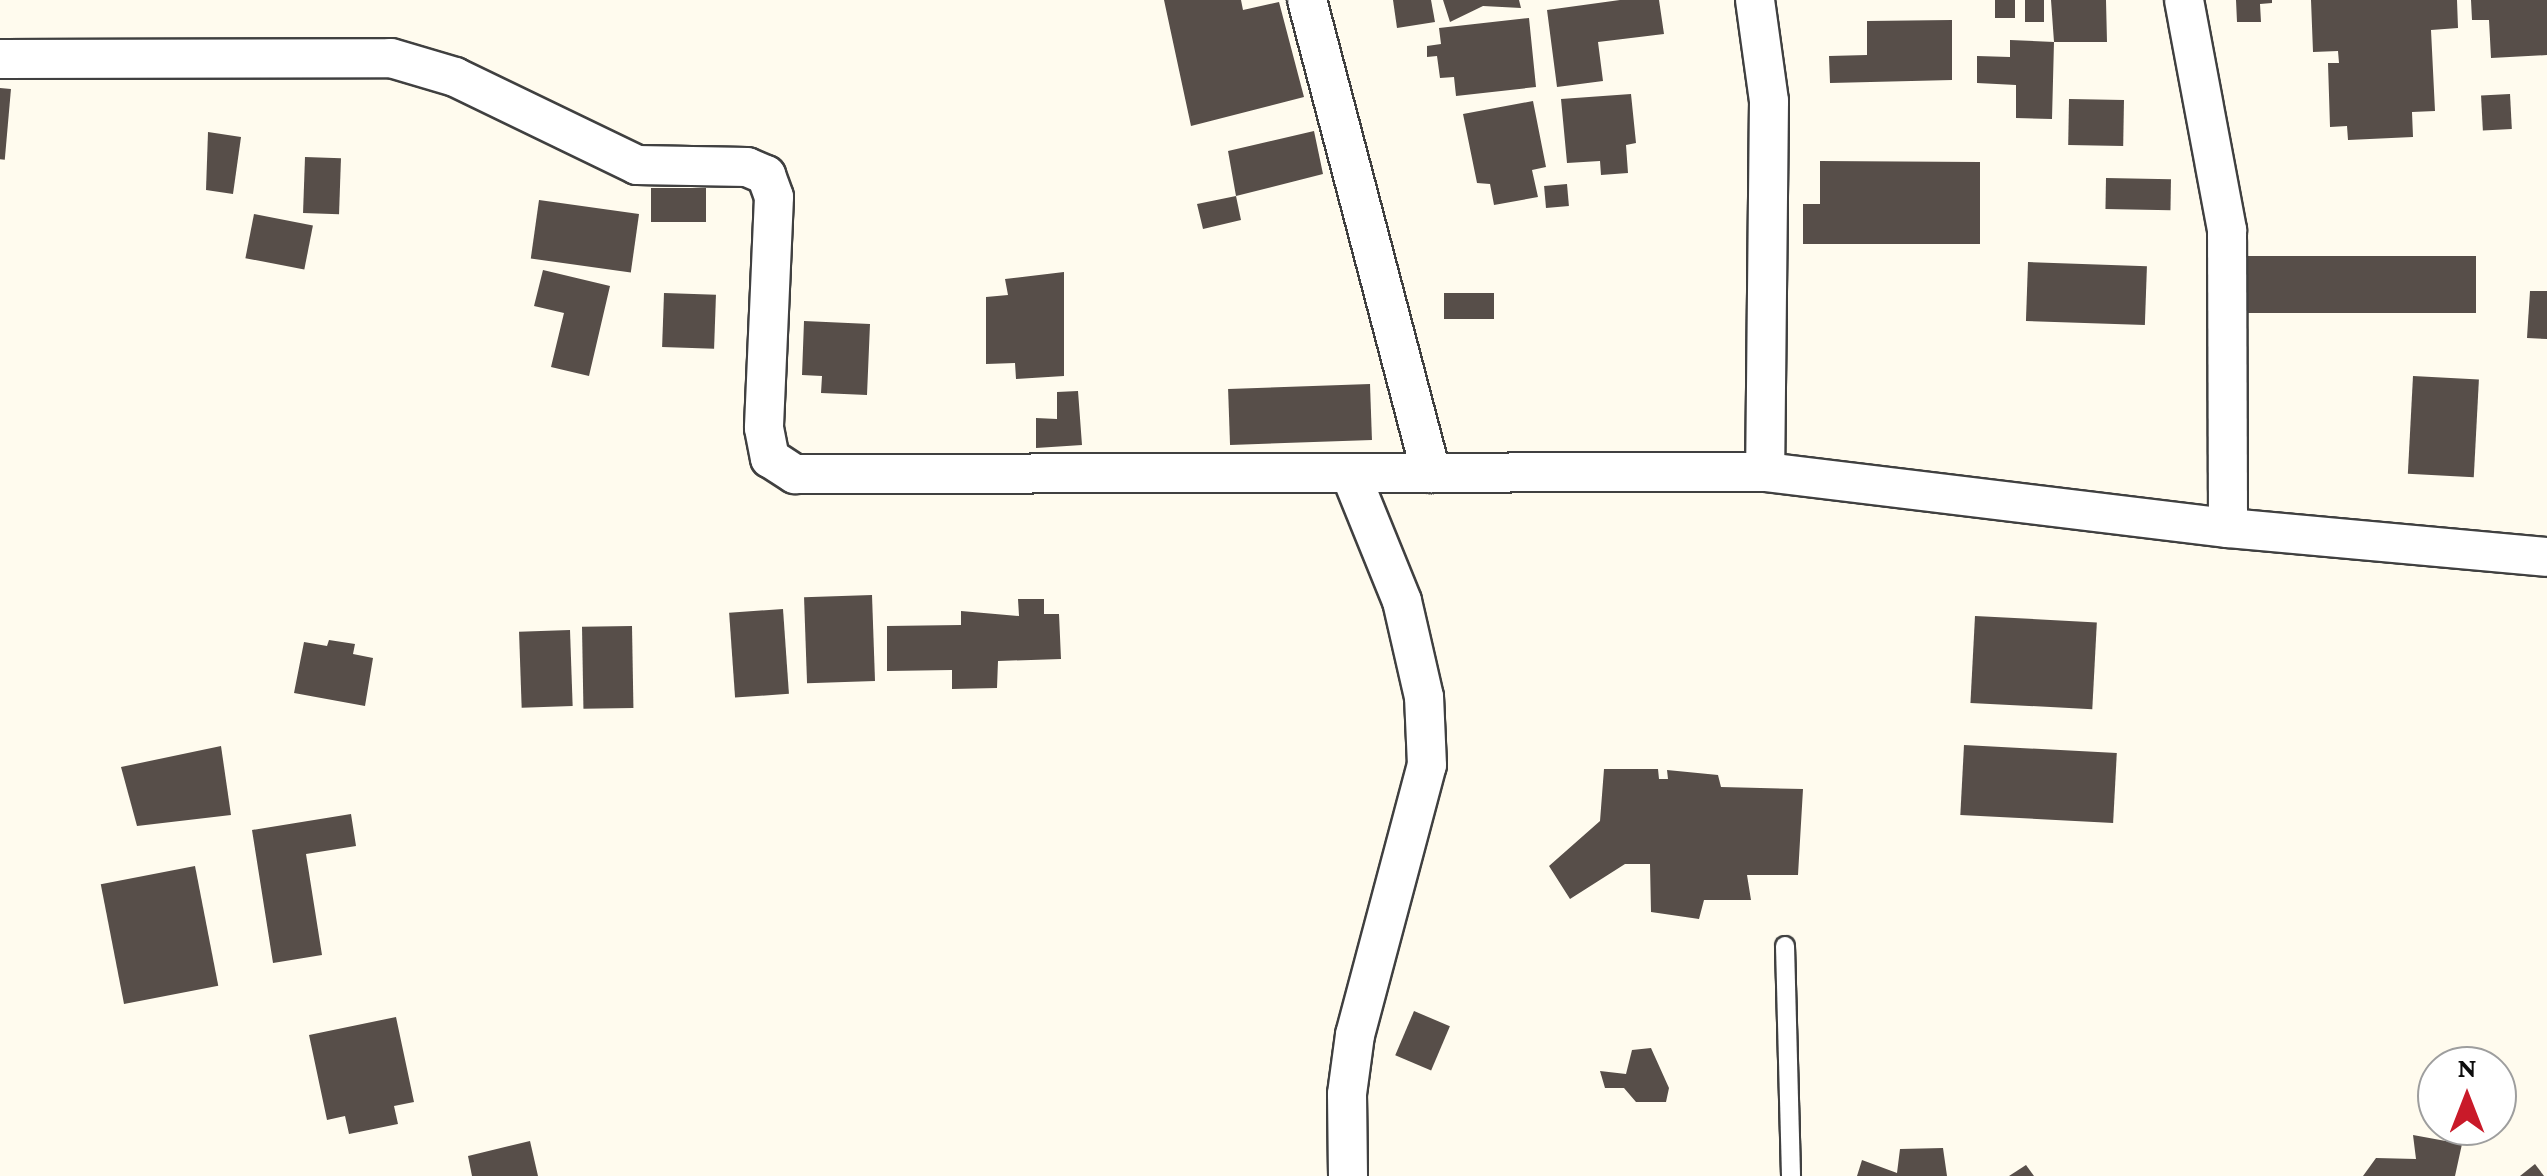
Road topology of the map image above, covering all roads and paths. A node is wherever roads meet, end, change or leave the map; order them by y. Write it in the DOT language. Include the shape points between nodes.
graph roads {
  1 [pos="1307,0"];
  2 [pos="1755,0"];
  3 [pos="2184,0"];
  4 [pos="0,59"];
  5 [pos="1765,472"];
  6 [pos="1350,473"];
  7 [pos="1431,473"];
  8 [pos="2228,528"];
  9 [pos="2547,557"];
  10 [pos="1785,946"];
  11 [pos="1348,1176"];
  12 [pos="1791,1176"];
  1 -- 7 [label="street"];
  2 -- 5 [label="street" via="1769,100"];
  3 -- 8 [label="street" via="2227,230"];
  4 -- 6 [label="street" via="391,58 456,76 638,166 747,168 766,175 774,197 764,428 770,458 794,474"];
  5 -- 7 [label="street"];
  5 -- 8 [label="street"];
  6 -- 7 [label="street"];
  6 -- 11 [label="street" via="1402,602 1424,697 1427,765 1355,1035 1346,1094"];
  8 -- 9 [label="street"];
  10 -- 12 [label="lane"];
}
